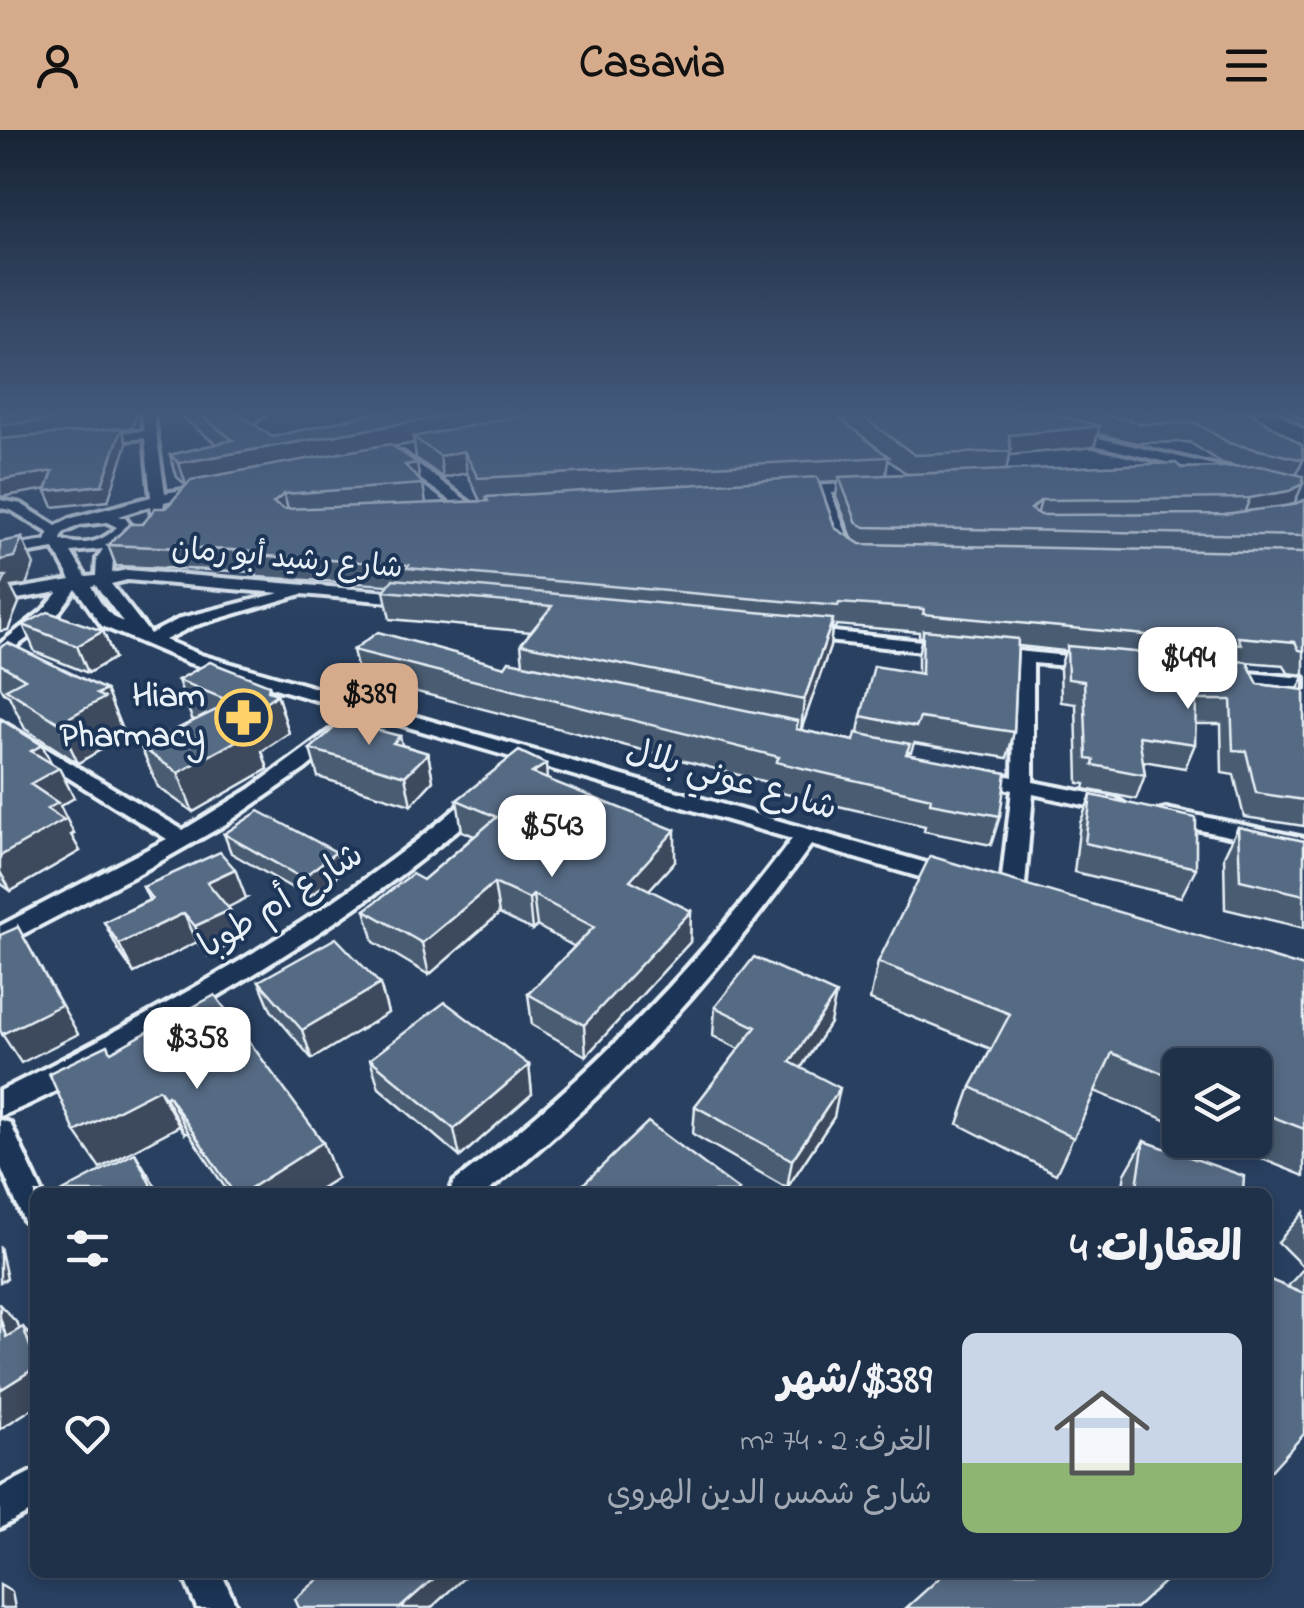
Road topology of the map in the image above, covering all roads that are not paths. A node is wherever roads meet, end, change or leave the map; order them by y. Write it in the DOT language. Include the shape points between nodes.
graph roads {
  1 [pos="145,481"];
  2 [pos="155,481"];
  3 [pos="432,481"];
  4 [pos="874,487"];
  5 [pos="226,488"];
  6 [pos="823,490"];
  7 [pos="785,491"];
  8 [pos="0,504"];
  9 [pos="135,506"];
  10 [pos="157,506"];
  11 [pos="491,508"];
  12 [pos="471,509"];
  13 [pos="453,510"];
  14 [pos="28,514"];
  15 [pos="98,518"];
  16 [pos="77,522"];
  17 [pos="120,534"];
  18 [pos="57,538"];
  19 [pos="0,550"];
  20 [pos="866,558"];
  21 [pos="102,578"];
  22 [pos="76,586"];
  23 [pos="312,590"];
  24 [pos="0,597"];
  25 [pos="437,601"];
  26 [pos="793,633"];
  27 [pos="146,638"];
  28 [pos="0,654"];
  29 [pos="1024,656"];
  30 [pos="1116,665"];
  31 [pos="1209,674"];
  32 [pos="1304,683"];
  33 [pos="365,710"];
  34 [pos="0,727"];
  35 [pos="526,755"];
  36 [pos="945,770"];
  37 [pos="1023,786"];
  38 [pos="804,837"];
  39 [pos="182,839"];
  40 [pos="1304,846"];
  41 [pos="0,937"];
  42 [pos="0,1104"];
  43 [pos="0,1132"];
  44 [pos="471,1188"];
  45 [pos="30,1200"];
  46 [pos="30,1491"];
  47 [pos="0,1509"];
  48 [pos="204,1578"];
  49 [pos="217,1608"];
  1 -- 9 [label="street"];
  2 -- 10 [label="street"];
  3 -- 12 [label="street"];
  4 -- 6 [label="street"];
  5 -- 10 [label="street"];
  6 -- 7 [label="street"];
  6 -- 20 [label="street" via="846,552"];
  8 -- 14 [label="street"];
  9 -- 10 [label="street"];
  9 -- 15 [label="street"];
  10 -- 17 [label="street"];
  11 -- 12 [label="street"];
  12 -- 13 [label="street"];
  14 -- 16 [label="street"];
  14 -- 18 [label="street"];
  15 -- 16 [label="street"];
  15 -- 17 [label="street" via="120,521"];
  16 -- 18 [label="street"];
  17 -- 18 [label="street" via="89,547"];
  17 -- 21 [label="street"];
  18 -- 19 [label="street"];
  18 -- 22 [label="street, شارع عوني بلال"];
  21 -- 22 [label="street, شارع رشيد أبو رمان"];
  21 -- 23 [label="street, شارع رشيد أبو رمان"];
  21 -- 27 [label="street, شارع عوني بلال"];
  22 -- 24 [label="street, شارع رشيد أبو رمان"];
  22 -- 27 [label="street, شارع عوني بلال" via="108,622"];
  22 -- 28 [label="street"];
  23 -- 25 [label="street, شارع رشيد أبو رمان"];
  23 -- 27 [label="street"];
  26 -- 29 [label="street"];
  27 -- 33 [label="street, شارع عوني بلال"];
  29 -- 30 [label="street"];
  29 -- 37 [label="street"];
  31 -- 32 [label="street"];
  33 -- 35 [label="street, شارع عوني بلال"];
  33 -- 39 [label="street" via="287,772"];
  34 -- 39 [label="street"];
  35 -- 38 [label="street, شارع عوني بلال"];
  35 -- 42 [label="street, شارع أم طوبا" via="372,889 184,1004"];
  36 -- 37 [label="street"];
  37 -- 38 [label="street, شارع عوني بلال" via="1003,893"];
  37 -- 40 [label="street"];
  38 -- 44 [label="street" via="718,954 616,1066"];
  39 -- 41 [label="street"];
  43 -- 45 [label="street"];
  46 -- 47 [label="street"];
  48 -- 49 [label="street"];
}
